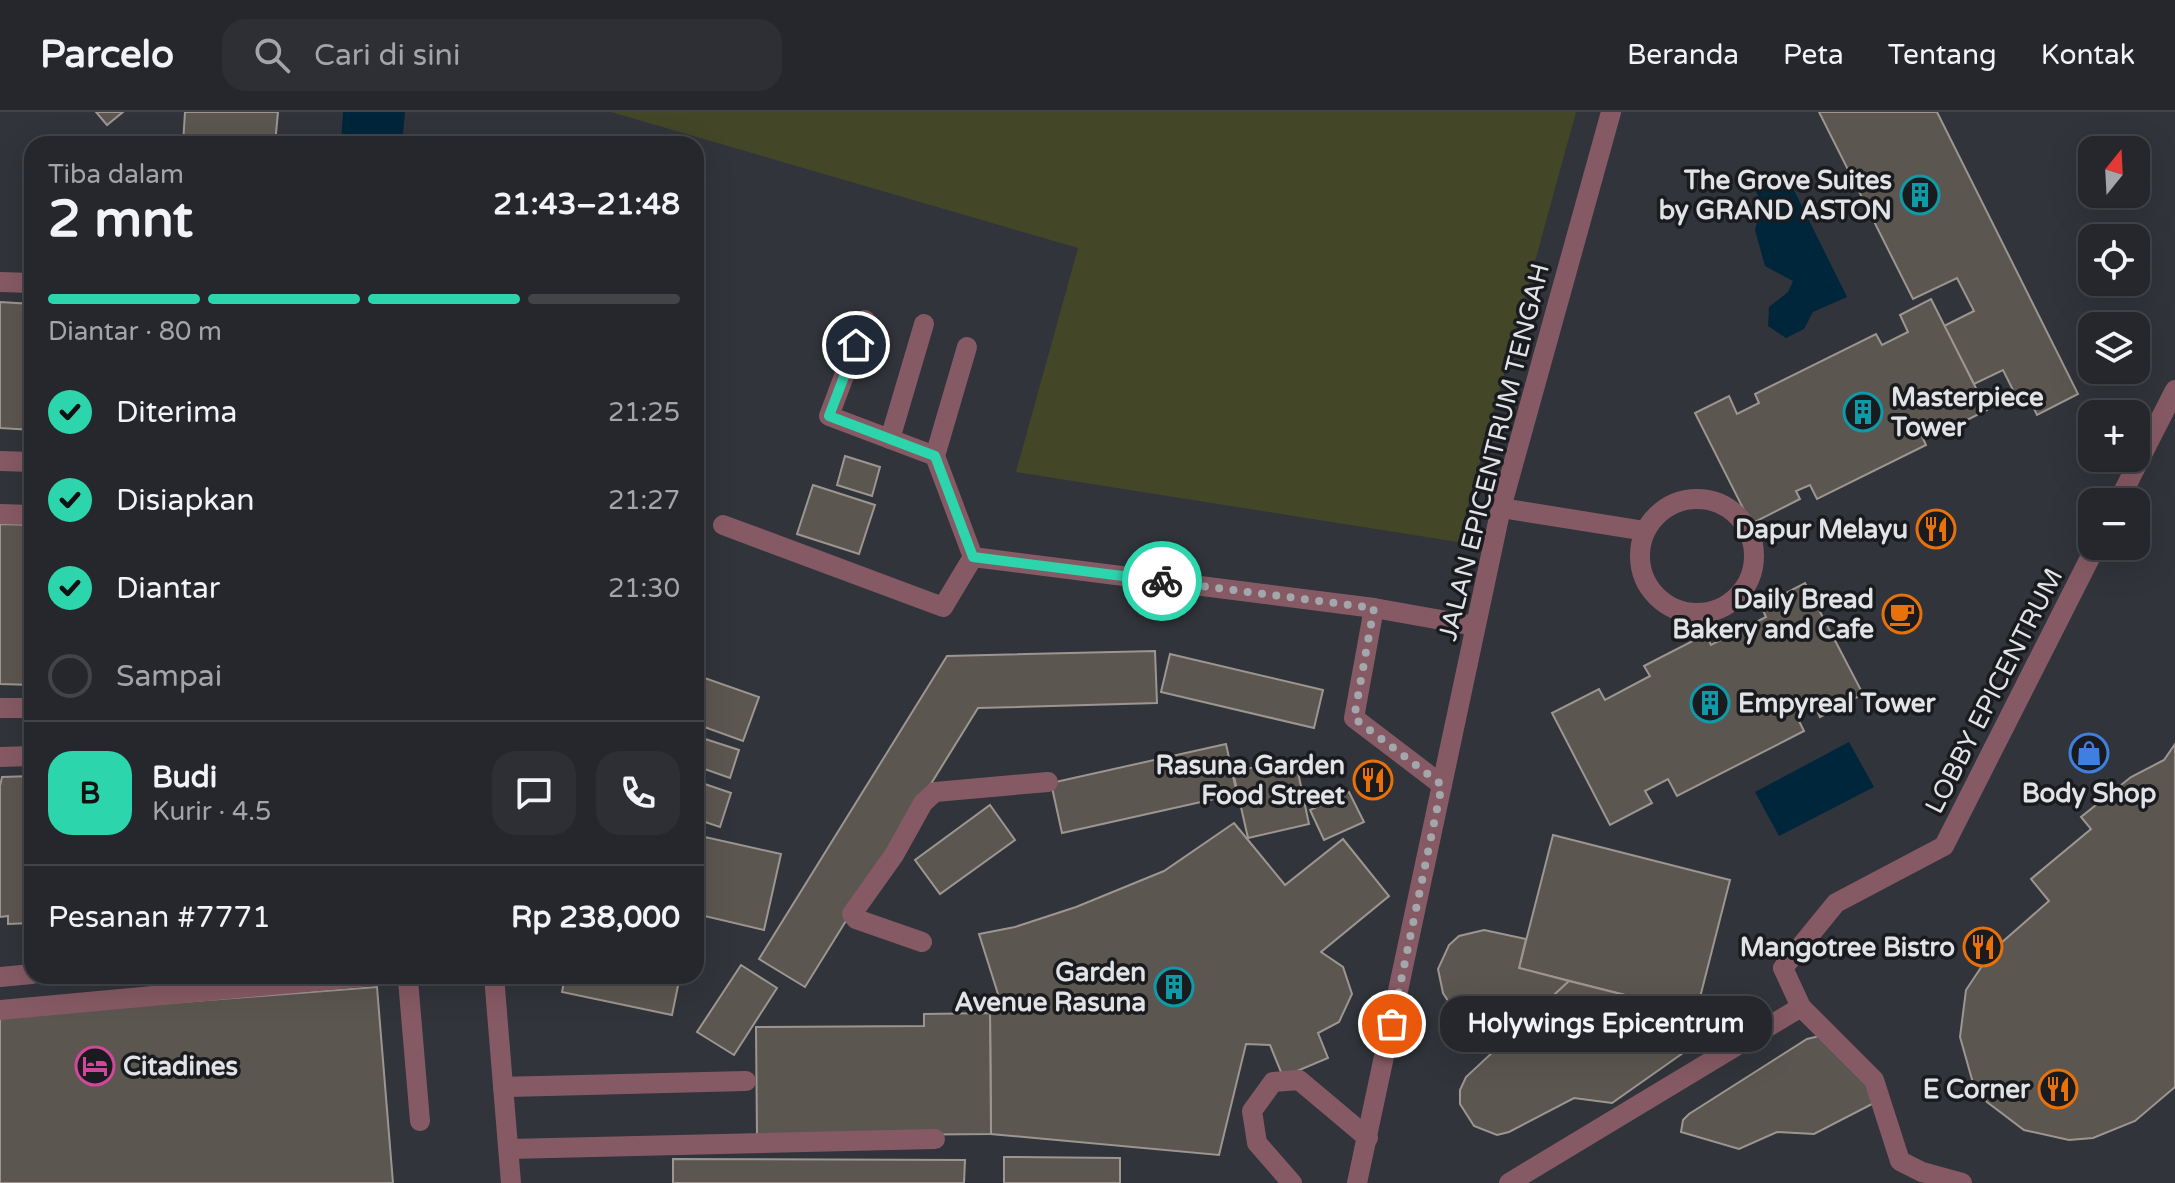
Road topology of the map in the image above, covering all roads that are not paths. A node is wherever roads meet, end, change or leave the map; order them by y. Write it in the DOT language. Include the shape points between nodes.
graph roads {
  1 [pos="1611,112"];
  2 [pos="0,282"];
  3 [pos="24,283"];
  4 [pos="865,320"];
  5 [pos="924,324"];
  6 [pos="967,347"];
  7 [pos="2175,390"];
  8 [pos="890,439"];
  9 [pos="935,456"];
  10 [pos="0,461"];
  11 [pos="24,462"];
  12 [pos="2125,488"];
  13 [pos="1501,508"];
  14 [pos="0,514"];
  15 [pos="24,515"];
  16 [pos="723,525"];
  17 [pos="1645,531"];
  18 [pos="973,557"];
  19 [pos="2089,560"];
  20 [pos="1374,608"];
  21 [pos="1475,626"];
  22 [pos="0,708"];
  23 [pos="24,708"];
  24 [pos="24,756"];
  25 [pos="0,757"];
  26 [pos="1048,782"];
  27 [pos="1442,785"];
  28 [pos="922,942"];
  29 [pos="24,975"];
  30 [pos="0,977"];
  31 [pos="283,984"];
  32 [pos="408,984"];
  33 [pos="495,984"];
  34 [pos="1801,1007"];
  35 [pos="0,1010"];
  36 [pos="746,1081"];
  37 [pos="503,1087"];
  38 [pos="420,1121"];
  39 [pos="1368,1138"];
  40 [pos="935,1139"];
  41 [pos="509,1149"];
  42 [pos="511,1183"];
  43 [pos="1292,1183"];
  44 [pos="1357,1183"];
  45 [pos="1509,1183"];
  46 [pos="1962,1183"];
  1 -- 13 [label="street, JALAN EPICENTRUM TENGAH"];
  2 -- 3 [label="street"];
  4 -- 8 [label="street" via="829,416"];
  5 -- 8 [label="street"];
  6 -- 9 [label="street"];
  7 -- 12 [label="street"];
  8 -- 9 [label="street"];
  9 -- 18 [label="street"];
  10 -- 11 [label="street"];
  13 -- 17 [label="street"];
  13 -- 21 [label="street, JALAN EPICENTRUM TENGAH"];
  14 -- 15 [label="street"];
  16 -- 18 [label="street" via="943,607"];
  17 -- 17 [label="street" via="1656,516 1689,499 1725,506 1740,518 1752,543 1752,570 1745,587 1716,610 1688,612 1661,601 1641,569"];
  18 -- 20 [label="street"];
  19 -- 34 [label="street, LOBBY EPICENTRUM" via="1944,846 1836,903 1783,968"];
  20 -- 21 [label="street"];
  20 -- 27 [label="street" via="1354,718"];
  21 -- 27 [label="street, JALAN EPICENTRUM TENGAH"];
  22 -- 23 [label="street"];
  24 -- 25 [label="street"];
  26 -- 28 [label="street" via="935,792 923,803 852,914"];
  27 -- 39 [label="street, JALAN EPICENTRUM TENGAH"];
  29 -- 30 [label="street"];
  31 -- 35 [label="street"];
  32 -- 38 [label="street"];
  33 -- 37 [label="street"];
  34 -- 45 [label="street"];
  34 -- 46 [label="street" via="1874,1080 1900,1161"];
  36 -- 37 [label="street"];
  37 -- 41 [label="street"];
  39 -- 43 [label="street" via="1299,1080 1273,1082 1252,1111 1257,1143"];
  39 -- 44 [label="street, JALAN EPICENTRUM TENGAH"];
  40 -- 41 [label="street"];
  41 -- 42 [label="street"];
}
